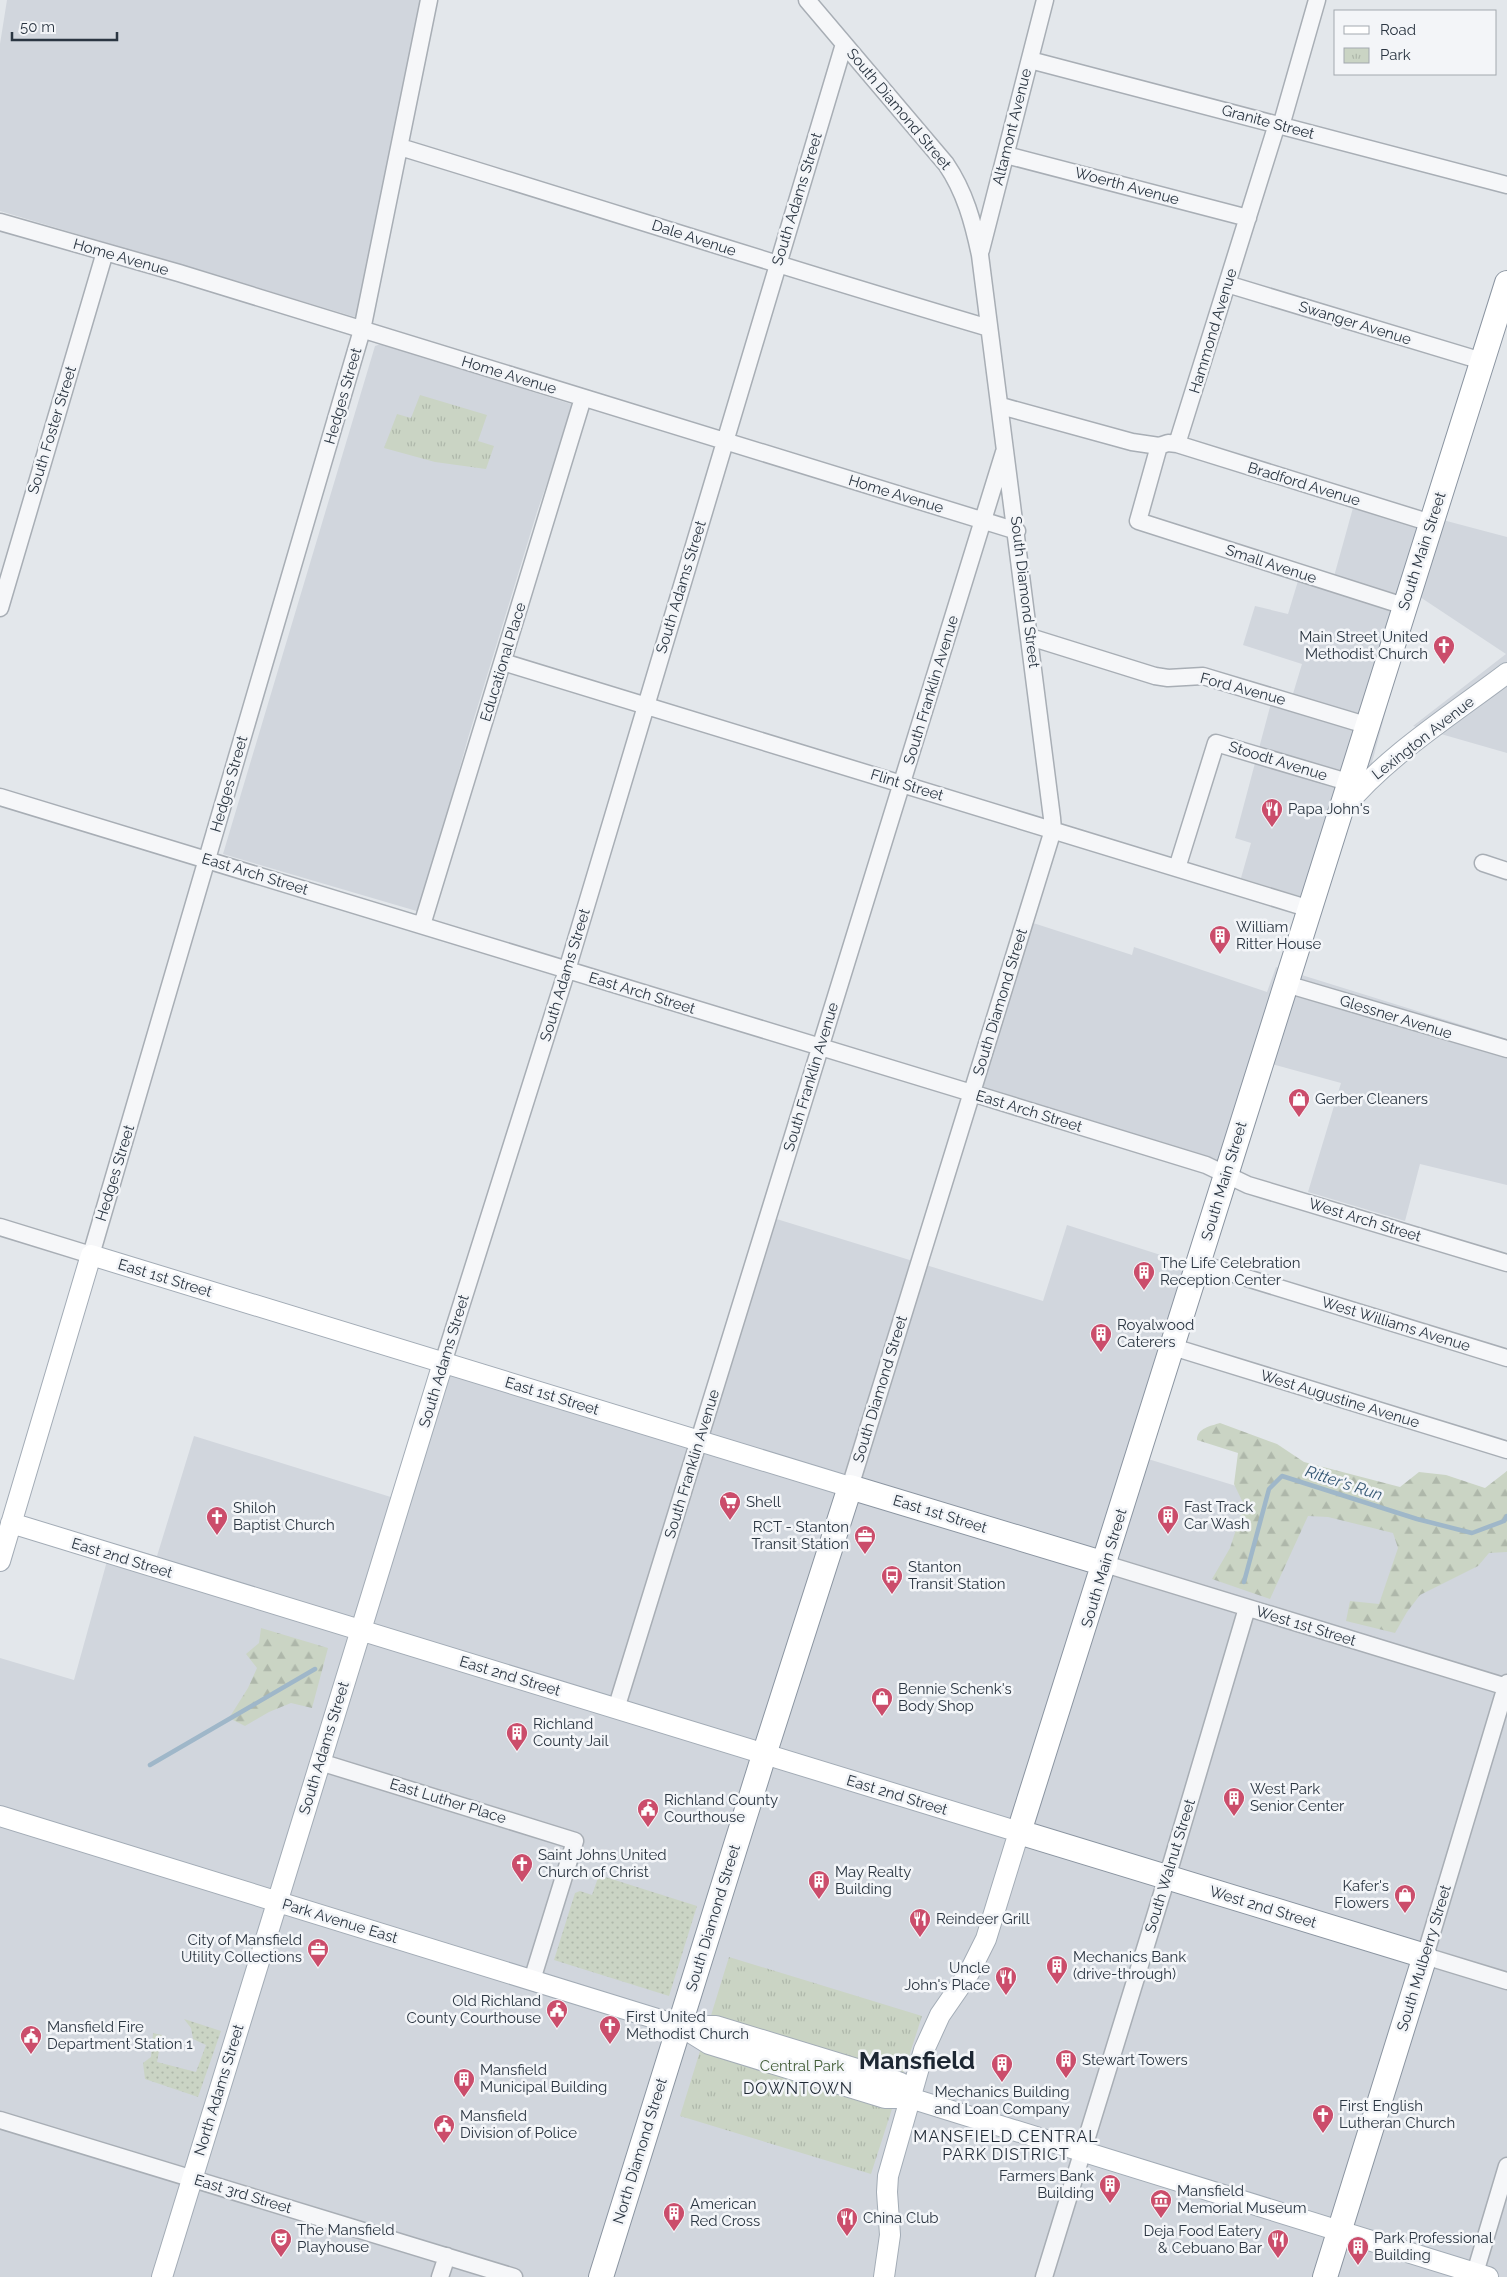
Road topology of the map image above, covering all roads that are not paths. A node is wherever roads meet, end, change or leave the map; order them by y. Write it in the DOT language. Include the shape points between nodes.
graph roads {
  1 [pos="429,0"];
  2 [pos="807,0"];
  3 [pos="1044,0"];
  4 [pos="1317,0"];
  5 [pos="844,44"];
  6 [pos="1030,60"];
  7 [pos="1279,125"];
  8 [pos="400,147"];
  9 [pos="1006,155"];
  10 [pos="1507,185"];
  11 [pos="1248,218"];
  12 [pos="0,222"];
  13 [pos="105,252"];
  14 [pos="980,255"];
  15 [pos="777,264"];
  16 [pos="1507,283"];
  17 [pos="1228,284"];
  18 [pos="989,328"];
  19 [pos="362,330"];
  20 [pos="1482,361"];
  21 [pos="583,398"];
  22 [pos="1000,406"];
  23 [pos="724,441"];
  24 [pos="1177,444"];
  25 [pos="1006,446"];
  26 [pos="1159,446"];
  27 [pos="983,520"];
  28 [pos="1431,523"];
  29 [pos="1017,531"];
  30 [pos="1404,606"];
  31 [pos="0,608"];
  32 [pos="1030,637"];
  33 [pos="503,662"];
  34 [pos="1507,673"];
  35 [pos="646,705"];
  36 [pos="1369,726"];
  37 [pos="1351,783"];
  38 [pos="902,784"];
  39 [pos="0,797"];
  40 [pos="1343,809"];
  41 [pos="1053,830"];
  42 [pos="207,859"];
  43 [pos="1483,864"];
  44 [pos="1177,868"];
  45 [pos="1507,870"];
  46 [pos="1310,909"];
  47 [pos="422,926"];
  48 [pos="567,970"];
  49 [pos="1286,984"];
  50 [pos="822,1048"];
  51 [pos="1507,1049"];
  52 [pos="972,1094"];
  53 [pos="1225,1174"];
  54 [pos="0,1227"];
  55 [pos="91,1255"];
  56 [pos="1198,1263"];
  57 [pos="1507,1263"];
  58 [pos="1173,1346"];
  59 [pos="1507,1358"];
  60 [pos="443,1363"];
  61 [pos="699,1441"];
  62 [pos="1507,1450"];
  63 [pos="850,1486"];
  64 [pos="5,1522"];
  65 [pos="0,1561"];
  66 [pos="1105,1564"];
  67 [pos="1247,1608"];
  68 [pos="360,1630"];
  69 [pos="1507,1686"];
  70 [pos="616,1709"];
  71 [pos="764,1754"];
  72 [pos="320,1762"];
  73 [pos="0,1816"];
  74 [pos="1019,1832"];
  75 [pos="1167,1878"];
  76 [pos="276,1902"];
  77 [pos="1425,1956"];
  78 [pos="532,1980"];
  79 [pos="1507,1981"];
  80 [pos="680,2026"];
  81 [pos="910,2098"];
  82 [pos="0,2120"];
  83 [pos="1082,2152"];
  84 [pos="1507,2166"];
  85 [pos="192,2178"];
  86 [pos="1339,2232"];
  87 [pos="446,2256"];
  88 [pos="1481,2275"];
  89 [pos="162,2277"];
  90 [pos="440,2277"];
  91 [pos="514,2277"];
  92 [pos="601,2277"];
  93 [pos="884,2277"];
  94 [pos="1044,2277"];
  95 [pos="1326,2277"];
  1 -- 8 [label="street, Hedges Street"];
  2 -- 5 [label="street, South Diamond Street"];
  3 -- 6 [label="street, Altamont Avenue"];
  4 -- 7 [label="street, Hammond Avenue"];
  5 -- 14 [label="street, South Diamond Street" via="956,178 969,211"];
  5 -- 15 [label="street, South Adams Street"];
  6 -- 7 [label="street, Granite Street"];
  6 -- 9 [label="street, Altamont Avenue"];
  7 -- 10 [label="street, Granite Street"];
  7 -- 11 [label="street, Hammond Avenue"];
  8 -- 15 [label="street, Dale Avenue"];
  8 -- 19 [label="street, Hedges Street"];
  9 -- 11 [label="street, Woerth Avenue"];
  9 -- 14 [label="street, Altamont Avenue"];
  11 -- 17 [label="street, Hammond Avenue"];
  12 -- 13 [label="street, Home Avenue"];
  13 -- 19 [label="street, Home Avenue"];
  13 -- 31 [label="street, South Foster Street"];
  14 -- 18 [label="street, South Diamond Street"];
  15 -- 18 [label="street, Dale Avenue"];
  15 -- 23 [label="street, South Adams Street"];
  16 -- 20 [label="highway, South Main Street"];
  17 -- 20 [label="street, Swanger Avenue"];
  17 -- 24 [label="street, Hammond Avenue"];
  18 -- 22 [label="street, South Diamond Street"];
  19 -- 21 [label="street, Home Avenue"];
  19 -- 42 [label="street, Hedges Street"];
  20 -- 28 [label="highway, South Main Street"];
  21 -- 23 [label="street, Home Avenue"];
  21 -- 33 [label="street, Educational Place"];
  22 -- 25 [label="street, South Diamond Street"];
  22 -- 26 [label="street" via="1132,442"];
  23 -- 27 [label="street, Home Avenue"];
  23 -- 35 [label="street, South Adams Street"];
  24 -- 26 [label="street"];
  24 -- 28 [label="street, Bradford Avenue"];
  25 -- 27 [label="street, South Franklin Avenue"];
  25 -- 29 [label="street, South Diamond Street"];
  26 -- 30 [label="street, Small Avenue" via="1138,521"];
  27 -- 29 [label="street, Home Avenue"];
  27 -- 38 [label="street, South Franklin Avenue"];
  28 -- 30 [label="highway, South Main Street"];
  29 -- 32 [label="street, South Diamond Street"];
  30 -- 36 [label="highway, South Main Street"];
  32 -- 36 [label="street, Ford Avenue" via="1154,676 1203,676"];
  32 -- 41 [label="street, South Diamond Street"];
  33 -- 35 [label="street, Flint Street"];
  33 -- 47 [label="street, Educational Place"];
  34 -- 40 [label="main road, Lexington Avenue" via="1387,764"];
  35 -- 38 [label="street, Flint Street"];
  35 -- 48 [label="street, South Adams Street"];
  36 -- 37 [label="highway, South Main Street"];
  37 -- 40 [label="highway, South Main Street"];
  37 -- 44 [label="street, Stoodt Avenue" via="1216,743"];
  38 -- 41 [label="street, Flint Street"];
  38 -- 50 [label="street, South Franklin Avenue"];
  39 -- 42 [label="street, East Arch Street"];
  40 -- 46 [label="highway, South Main Street"];
  41 -- 44 [label="street, Flint Street"];
  41 -- 52 [label="street, South Diamond Street"];
  42 -- 47 [label="street, East Arch Street"];
  42 -- 55 [label="street, Hedges Street"];
  43 -- 45 [label="street"];
  44 -- 46 [label="street, Flint Street"];
  46 -- 49 [label="highway, South Main Street"];
  47 -- 48 [label="street, East Arch Street"];
  48 -- 50 [label="street, East Arch Street"];
  48 -- 60 [label="street, South Adams Street"];
  49 -- 51 [label="street, Glessner Avenue"];
  49 -- 53 [label="highway, South Main Street"];
  50 -- 52 [label="street, East Arch Street"];
  50 -- 61 [label="street, South Franklin Avenue"];
  52 -- 53 [label="street, East Arch Street" via="1206,1165"];
  52 -- 63 [label="street, South Diamond Street"];
  53 -- 56 [label="highway, South Main Street"];
  53 -- 57 [label="street, West Arch Street" via="1248,1185"];
  54 -- 55 [label="street, East 1st Street"];
  55 -- 60 [label="main road, East 1st Street"];
  55 -- 64 [label="main road, Hedges Street"];
  56 -- 58 [label="highway, South Main Street"];
  56 -- 59 [label="street, West Williams Avenue"];
  58 -- 62 [label="street, West Augustine Avenue"];
  58 -- 66 [label="highway, South Main Street"];
  60 -- 61 [label="main road, East 1st Street"];
  60 -- 68 [label="main road, South Adams Street"];
  61 -- 63 [label="main road, East 1st Street"];
  61 -- 70 [label="street, South Franklin Avenue"];
  63 -- 66 [label="highway, East 1st Street"];
  63 -- 71 [label="highway, South Diamond Street"];
  64 -- 65 [label="main road, Hedges Street"];
  64 -- 68 [label="main road, East 2nd Street"];
  66 -- 67 [label="street, West 1st Street"];
  66 -- 74 [label="highway, South Main Street"];
  67 -- 69 [label="street, West 1st Street"];
  67 -- 75 [label="street, South Walnut Street"];
  68 -- 70 [label="main road, East 2nd Street"];
  68 -- 72 [label="main road, South Adams Street"];
  69 -- 77 [label="street, South Mulberry Street"];
  70 -- 71 [label="main road, East 2nd Street"];
  71 -- 74 [label="main road, East 2nd Street"];
  71 -- 80 [label="highway, South Diamond Street"];
  72 -- 76 [label="main road, South Adams Street"];
  72 -- 78 [label="street, East Luther Place" via="575,1841"];
  73 -- 76 [label="main road, Park Avenue East"];
  74 -- 75 [label="highway, West 2nd Street"];
  74 -- 81 [label="main road, South Main Street" via="986,1939 969,1973 932,2031"];
  75 -- 77 [label="highway, West 2nd Street"];
  75 -- 83 [label="street, South Walnut Street"];
  76 -- 78 [label="main road, Park Avenue East"];
  76 -- 85 [label="main road, North Adams Street"];
  77 -- 79 [label="street, West 2nd Street"];
  77 -- 86 [label="highway, South Mulberry Street"];
  78 -- 80 [label="main road, Park Avenue East"];
  80 -- 81 [label="main road, Park Avenue East" via="705,2042 733,2052 885,2098"];
  80 -- 92 [label="highway, North Diamond Street"];
  81 -- 83 [label="main road, Park Avenue East"];
  81 -- 93 [label="main road, South Main Street" via="886,2184 890,2235"];
  82 -- 85 [label="street, East 3rd Street"];
  83 -- 86 [label="main road, Park Avenue East"];
  83 -- 94 [label="street, South Walnut Street"];
  84 -- 88 [label="street"];
  85 -- 87 [label="street, East 3rd Street"];
  85 -- 89 [label="main road, North Adams Street"];
  86 -- 88 [label="main road, Park Avenue East"];
  86 -- 95 [label="highway, South Mulberry Street"];
  87 -- 90 [label="street"];
  87 -- 91 [label="street, East 3rd Street"];
}
